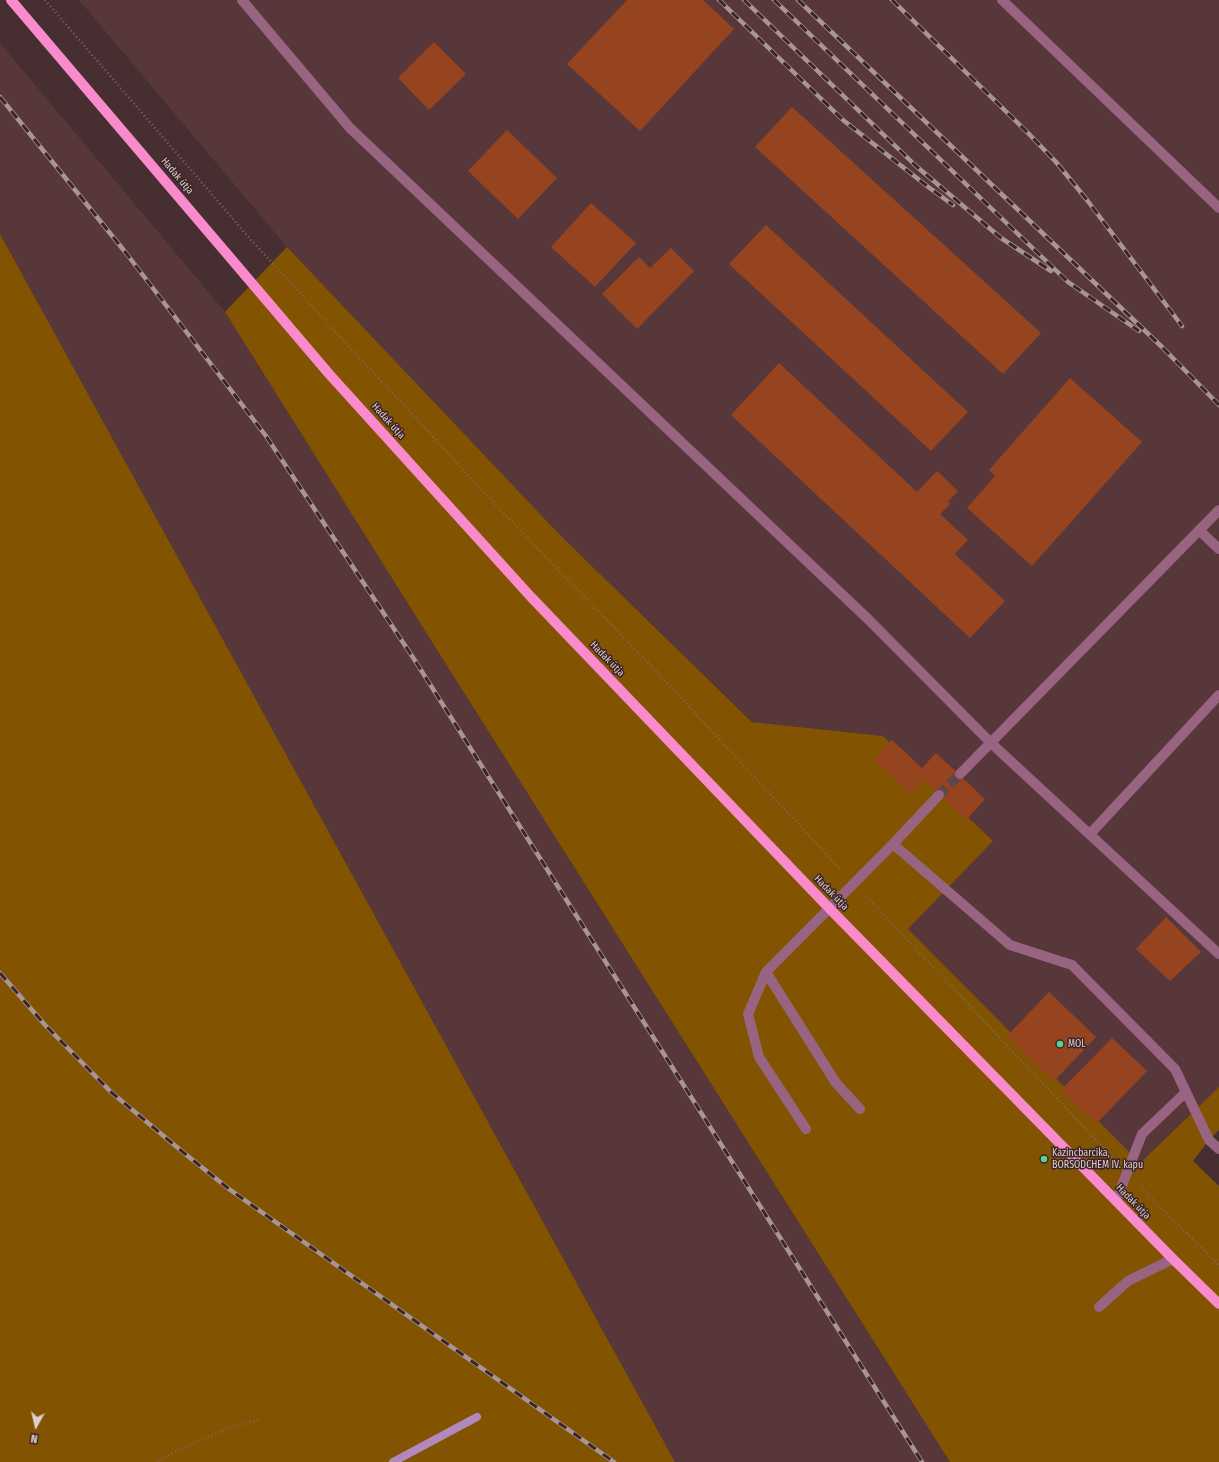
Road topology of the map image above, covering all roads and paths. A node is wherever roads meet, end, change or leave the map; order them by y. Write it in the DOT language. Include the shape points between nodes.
graph roads {
  1 [pos="11,0"];
  2 [pos="45,0"];
  3 [pos="242,0"];
  4 [pos="1002,0"];
  5 [pos="1219,208"];
  6 [pos="1219,510"];
  7 [pos="1200,530"];
  8 [pos="1219,549"];
  9 [pos="1219,695"];
  10 [pos="991,743"];
  11 [pos="960,774"];
  12 [pos="939,795"];
  13 [pos="1090,834"];
  14 [pos="893,844"];
  15 [pos="854,884"];
  16 [pos="830,909"];
  17 [pos="1219,954"];
  18 [pos="766,972"];
  19 [pos="1186,1092"];
  20 [pos="860,1109"];
  21 [pos="806,1129"];
  22 [pos="1219,1149"];
  23 [pos="1127,1173"];
  24 [pos="1116,1201"];
  25 [pos="1173,1259"];
  26 [pos="1219,1265"];
  27 [pos="1219,1304"];
  28 [pos="1099,1307"];
  29 [pos="259,1420"];
  30 [pos="158,1462"];
  1 -- 16 [label="main road, Hadak útja" via="330,376 530,597"];
  2 -- 15 [label="path" via="252,241 505,515 643,657"];
  3 -- 10 [label="lane" via="350,128 869,620"];
  4 -- 5 [label="lane"];
  6 -- 7 [label="lane"];
  7 -- 8 [label="lane"];
  7 -- 10 [label="lane"];
  9 -- 13 [label="lane"];
  10 -- 11 [label="lane"];
  10 -- 13 [label="lane"];
  12 -- 14 [label="lane"];
  13 -- 17 [label="lane"];
  14 -- 15 [label="lane"];
  14 -- 19 [label="lane" via="1010,945 1072,965 1175,1069"];
  15 -- 16 [label="lane"];
  15 -- 23 [label="path"];
  16 -- 18 [label="lane"];
  16 -- 24 [label="main road, Hadak útja"];
  18 -- 20 [label="lane" via="836,1083"];
  18 -- 21 [label="lane" via="748,1014 759,1057"];
  19 -- 22 [label="lane" via="1209,1140"];
  19 -- 23 [label="lane" via="1142,1134"];
  23 -- 24 [label="lane"];
  23 -- 26 [label="path"];
  24 -- 25 [label="main road, Hadak útja"];
  25 -- 27 [label="main road, Hadak útja"];
  25 -- 28 [label="lane" via="1128,1281"];
  29 -- 30 [label="path" via="229,1428 174,1452"];
}
